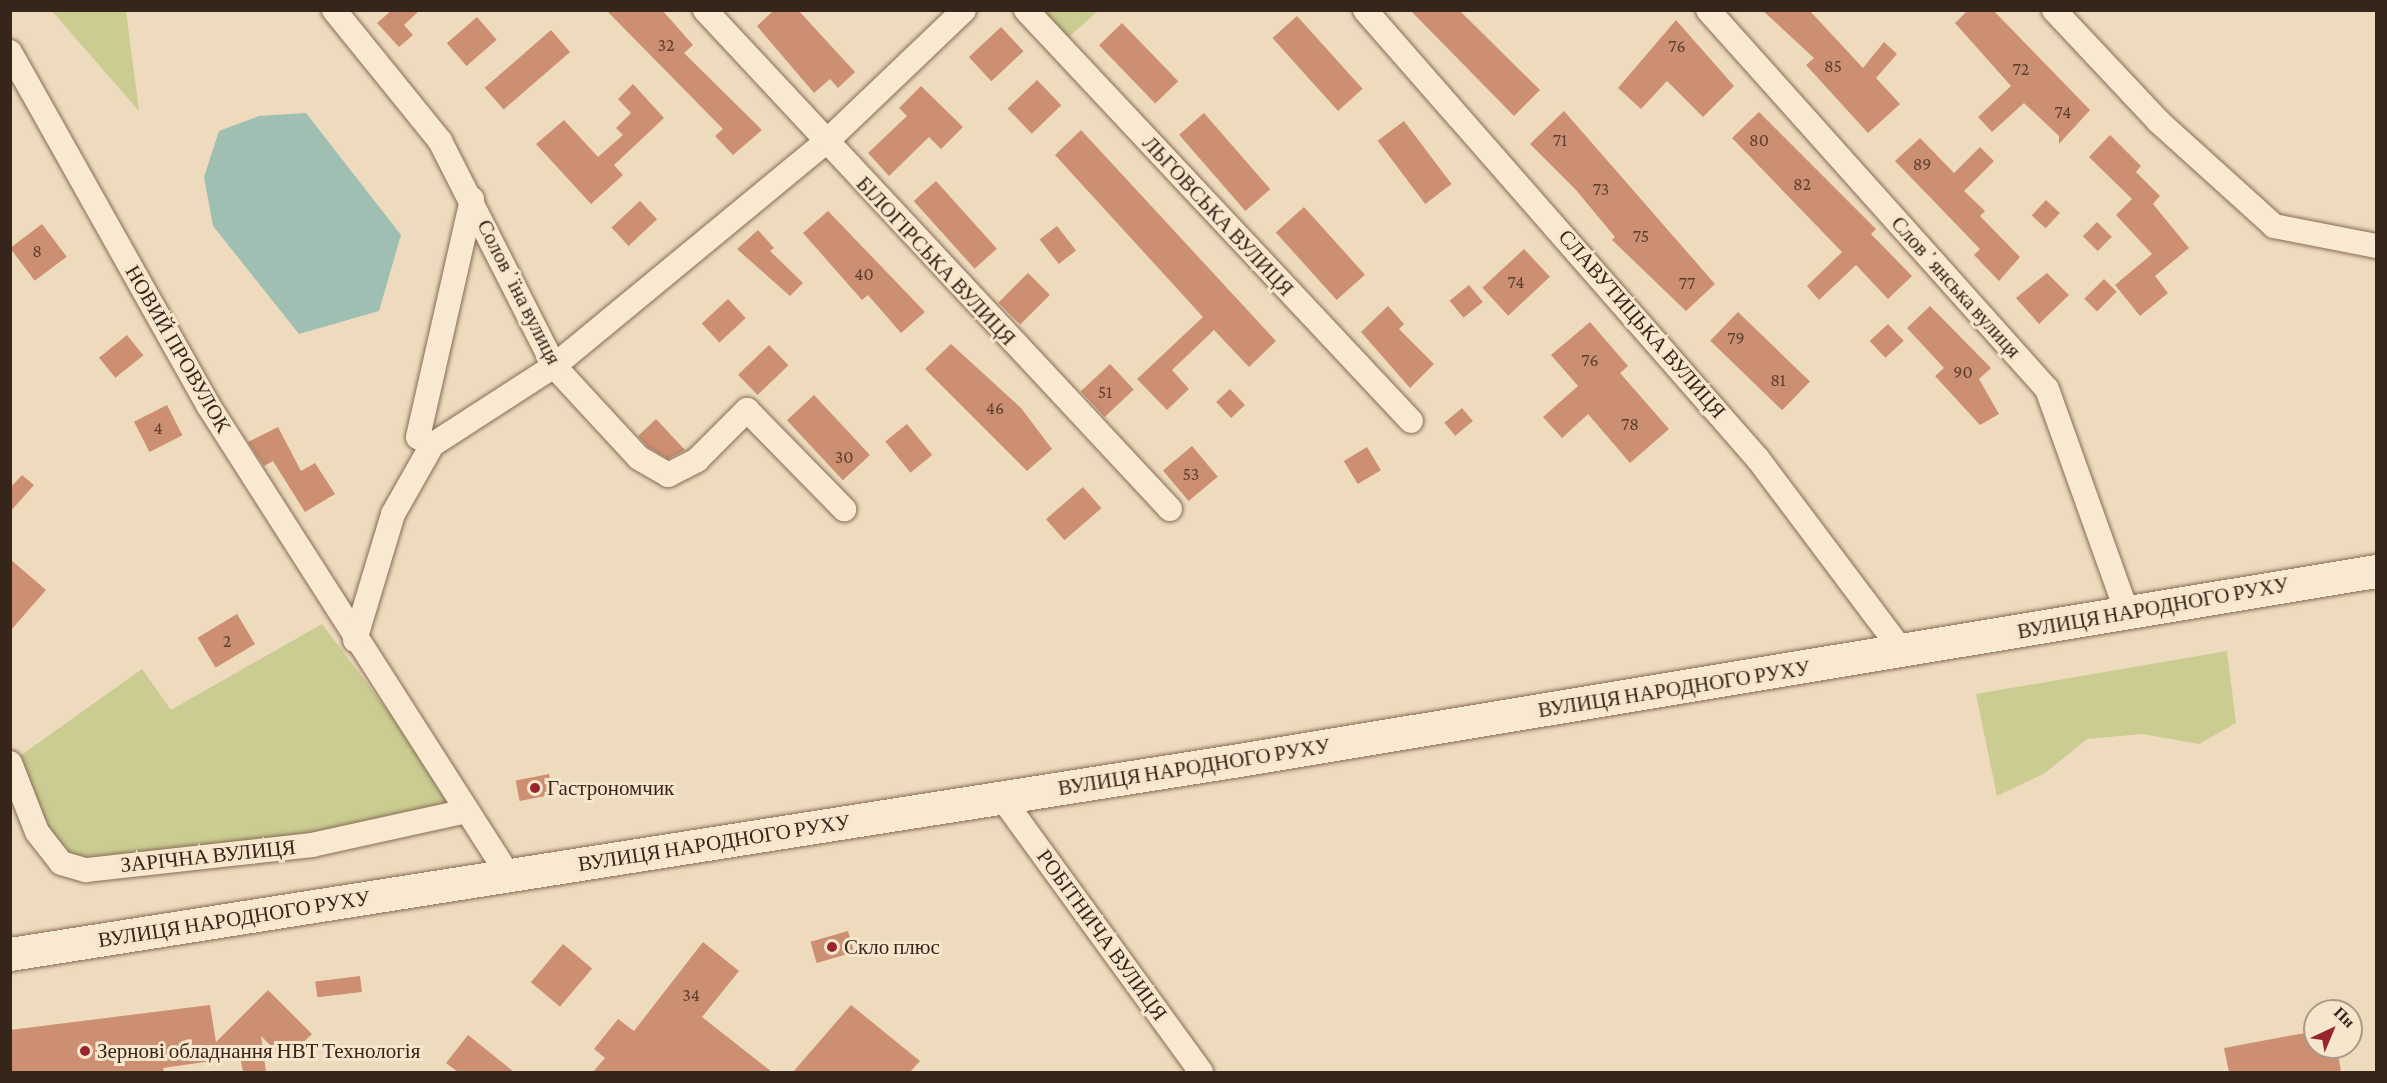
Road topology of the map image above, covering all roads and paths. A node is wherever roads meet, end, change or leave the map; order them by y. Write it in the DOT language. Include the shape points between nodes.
graph roads {
  1 [pos="334,10"];
  2 [pos="705,10"];
  3 [pos="964,10"];
  4 [pos="1026,10"];
  5 [pos="1365,10"];
  6 [pos="1708,10"];
  7 [pos="2054,10"];
  8 [pos="10,52"];
  9 [pos="825,143"];
  10 [pos="472,199"];
  11 [pos="2376,246"];
  12 [pos="554,366"];
  13 [pos="1411,421"];
  14 [pos="432,445"];
  15 [pos="844,509"];
  16 [pos="1170,509"];
  17 [pos="2376,571"];
  18 [pos="2126,610"];
  19 [pos="355,640"];
  20 [pos="1903,652"];
  21 [pos="10,763"];
  22 [pos="1002,798"];
  23 [pos="466,811"];
  24 [pos="508,876"];
  25 [pos="10,954"];
  26 [pos="1201,1072"];
  1 -- 10 [label="street, Соловʼїна вулиця" via="440,141"];
  2 -- 9 [label="street, БІЛОГІРСЬКА ВУЛИЦЯ"];
  3 -- 9 [label="street"];
  4 -- 13 [label="street, ЛЬГОВСЬКА ВУЛИЦЯ"];
  5 -- 20 [label="street, СЛАВУТИЦЬКА ВУЛИЦЯ" via="1758,459"];
  6 -- 18 [label="street, Словʼянська вулиця" via="2047,389"];
  7 -- 11 [label="street" via="2159,122 2274,226"];
  8 -- 19 [label="street, НОВИЙ ПРОВУЛОК" via="208,405"];
  9 -- 12 [label="street"];
  9 -- 16 [label="street, БІЛОГІРСЬКА ВУЛИЦЯ"];
  10 -- 12 [label="street, Соловʼїна вулиця"];
  10 -- 14 [label="street" via="418,437"];
  12 -- 14 [label="street"];
  12 -- 15 [label="street, Соловʼїна вулиця" via="639,458 668,475 697,460 747,410"];
  14 -- 19 [label="street" via="393,514"];
  17 -- 18 [label="main road, ВУЛИЦЯ НАРОДНОГО РУХУ"];
  18 -- 20 [label="main road, ВУЛИЦЯ НАРОДНОГО РУХУ"];
  19 -- 23 [label="street, НОВИЙ ПРОВУЛОК"];
  20 -- 22 [label="main road, ВУЛИЦЯ НАРОДНОГО РУХУ"];
  21 -- 23 [label="street, ЗАРІЧНА ВУЛИЦЯ" via="37,832 61,863 86,870 312,845"];
  22 -- 24 [label="main road, ВУЛИЦЯ НАРОДНОГО РУХУ"];
  22 -- 26 [label="street, РОБІТНИЧА ВУЛИЦЯ"];
  23 -- 24 [label="street, НОВИЙ ПРОВУЛОК"];
  24 -- 25 [label="main road, ВУЛИЦЯ НАРОДНОГО РУХУ"];
}
